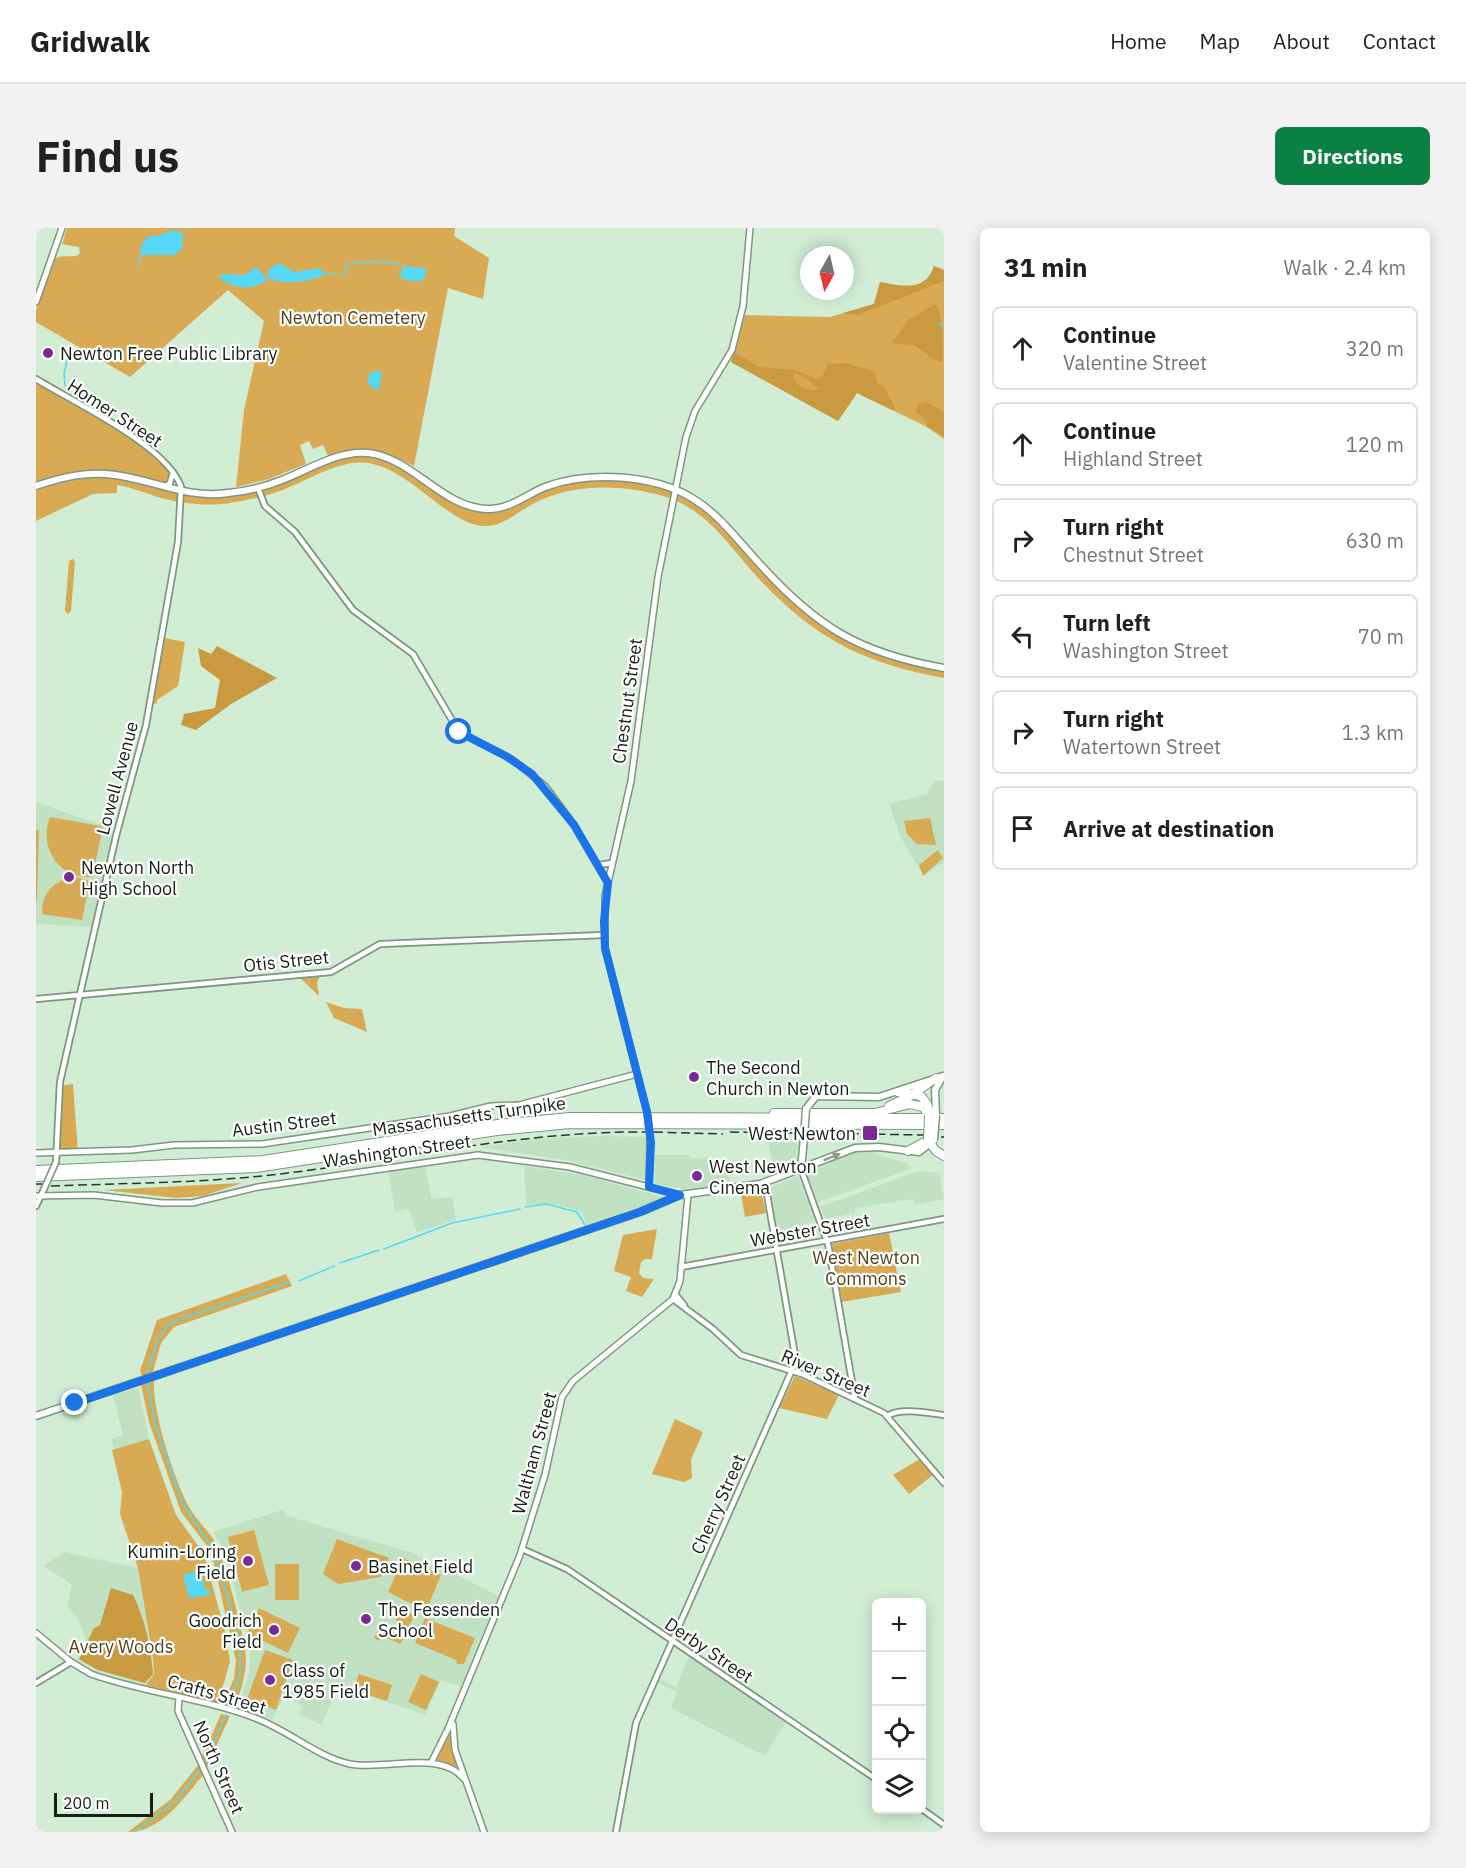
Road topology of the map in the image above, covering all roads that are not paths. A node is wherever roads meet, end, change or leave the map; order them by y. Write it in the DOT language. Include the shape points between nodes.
graph roads {
  1 [pos="62,228"];
  2 [pos="750,228"];
  3 [pos="36,302"];
  4 [pos="36,379"];
  5 [pos="174,474"];
  6 [pos="36,486"];
  7 [pos="161,488"];
  8 [pos="258,488"];
  9 [pos="676,490"];
  10 [pos="180,492"];
  11 [pos="944,668"];
  12 [pos="612,862"];
  13 [pos="599,865"];
  14 [pos="608,883"];
  15 [pos="604,935"];
  16 [pos="81,995"];
  17 [pos="36,999"];
  18 [pos="637,1074"];
  19 [pos="941,1076"];
  20 [pos="898,1092"];
  21 [pos="915,1093"];
  22 [pos="865,1113"];
  23 [pos="933,1116"];
  24 [pos="728,1117"];
  25 [pos="944,1125"];
  26 [pos="903,1126"];
  27 [pos="944,1130"];
  28 [pos="931,1141"];
  29 [pos="908,1151"];
  30 [pos="36,1153"];
  31 [pos="58,1153"];
  32 [pos="944,1154"];
  33 [pos="803,1159"];
  34 [pos="801,1169"];
  35 [pos="36,1170"];
  36 [pos="794,1170"];
  37 [pos="36,1177"];
  38 [pos="765,1183"];
  39 [pos="649,1187"];
  40 [pos="40,1194"];
  41 [pos="680,1195"];
  42 [pos="688,1195"];
  43 [pos="36,1206"];
  44 [pos="944,1219"];
  45 [pos="827,1241"];
  46 [pos="778,1250"];
  47 [pos="681,1267"];
  48 [pos="674,1297"];
  49 [pos="792,1370"];
  50 [pos="855,1400"];
  51 [pos="944,1415"];
  52 [pos="36,1416"];
  53 [pos="887,1416"];
  54 [pos="944,1483"];
  55 [pos="522,1549"];
  56 [pos="36,1633"];
  57 [pos="672,1641"];
  58 [pos="69,1660"];
  59 [pos="36,1683"];
  60 [pos="171,1696"];
  61 [pos="179,1698"];
  62 [pos="179,1713"];
  63 [pos="453,1719"];
  64 [pos="431,1763"];
  65 [pos="872,1776"];
  66 [pos="464,1779"];
  67 [pos="926,1812"];
  68 [pos="944,1825"];
  69 [pos="232,1832"];
  70 [pos="484,1832"];
  71 [pos="616,1832"];
  1 -- 3 [label="main road"];
  2 -- 9 [label="main road, Chestnut Street" via="736,338 724,368 691,420"];
  4 -- 5 [label="street, Homer Street" via="138,440"];
  5 -- 7 [label="street" via="171,483"];
  5 -- 10 [label="street, Homer Street"];
  6 -- 7 [label="main road" via="89,474 121,476"];
  7 -- 10 [label="main road"];
  8 -- 9 [label="main road" via="338,457 363,453 398,464 455,500 482,508 503,507 548,486 585,478"];
  8 -- 10 [label="main road" via="215,495"];
  8 -- 13 [label="street" via="265,506 295,532 353,610 413,654 459,732 532,774 552,795"];
  9 -- 11 [label="main road" via="713,512 778,584 823,624 878,652"];
  9 -- 12 [label="main road, Chestnut Street" via="657,585 633,772"];
  10 -- 16 [label="street, Lowell Avenue" via="178,542 147,720 117,830"];
  12 -- 13 [label="street"];
  12 -- 14 [label="main road, Chestnut Street"];
  13 -- 14 [label="street"];
  14 -- 15 [label="main road, Chestnut Street"];
  15 -- 16 [label="street, Otis Street" via="382,944 331,972"];
  15 -- 18 [label="main road, Chestnut Street" via="614,991"];
  16 -- 17 [label="street, Otis Street"];
  16 -- 31 [label="street, Lowell Avenue" via="59,1089"];
  18 -- 31 [label="main road, Austin Street" via="519,1105 485,1107 438,1118 262,1144 165,1145"];
  18 -- 39 [label="main road, Chestnut Street, bridge" via="650,1136"];
  19 -- 20 [label="main road"];
  19 -- 21 [label="highway"];
  19 -- 23 [label="main road" via="934,1092"];
  20 -- 21 [label="highway"];
  20 -- 33 [label="main road, bridge" via="867,1098 816,1096 806,1108"];
  21 -- 22 [label="highway"];
  21 -- 23 [label="highway" via="926,1102"];
  22 -- 23 [label="highway" via="914,1104"];
  22 -- 24 [label="highway" via="750,1113"];
  23 -- 24 [label="highway, Massachusetts Turnpike"];
  23 -- 28 [label="highway, bridge"];
  24 -- 35 [label="highway, Massachusetts Turnpike" via="545,1118 274,1158"];
  25 -- 26 [label="highway, Massachusetts Turnpike"];
  26 -- 27 [label="highway"];
  26 -- 37 [label="highway, Massachusetts Turnpike" via="570,1124 497,1131 262,1167"];
  28 -- 29 [label="highway"];
  28 -- 32 [label="highway"];
  34 -- 29 [label="main road, Washington Street, one-way" via="858,1148"];
  30 -- 31 [label="main road, Austin Street"];
  31 -- 40 [label="street, Lowell Avenue, bridge"];
  33 -- 34 [label="main road"];
  33 -- 36 [label="main road, Washington Street"];
  34 -- 36 [label="main road, Washington Street"];
  34 -- 45 [label="street"];
  36 -- 38 [label="main road, Washington Street"];
  38 -- 42 [label="main road, Washington Street"];
  38 -- 46 [label="street, Cherry Street"];
  39 -- 40 [label="main road, Washington Street" via="567,1166 474,1155 258,1186 192,1203"];
  39 -- 41 [label="main road, Washington Street"];
  40 -- 43 [label="street, Lowell Avenue"];
  41 -- 42 [label="main road, Washington Street"];
  41 -- 52 [label="main road" via="640,1212"];
  42 -- 47 [label="main road"];
  44 -- 45 [label="street, Webster Street"];
  45 -- 46 [label="street, Webster Street"];
  45 -- 50 [label="street"];
  46 -- 47 [label="street, Webster Street"];
  46 -- 49 [label="street, Cherry Street" via="796,1351"];
  47 -- 48 [label="main road"];
  48 -- 49 [label="street, River Street" via="738,1353"];
  48 -- 55 [label="main road, Waltham Street" via="565,1391 546,1475"];
  49 -- 50 [label="street, River Street"];
  49 -- 57 [label="street, Cherry Street"];
  50 -- 53 [label="street, River Street"];
  51 -- 53 [label="street" via="912,1412"];
  53 -- 54 [label="street, River Street"];
  55 -- 57 [label="street, Derby Street" via="567,1569"];
  55 -- 63 [label="main road, Waltham Street"];
  56 -- 58 [label="main road, Crafts Street"];
  57 -- 65 [label="street, Derby Street"];
  57 -- 71 [label="street, Cherry Street" via="636,1725"];
  58 -- 59 [label="street"];
  58 -- 60 [label="main road, Crafts Street" via="94,1675"];
  60 -- 61 [label="main road, Crafts Street"];
  60 -- 62 [label="main road, North Street"];
  61 -- 62 [label="main road, North Street"];
  61 -- 64 [label="main road, Crafts Street" via="255,1718 344,1762 366,1766"];
  62 -- 69 [label="main road, North Street"];
  63 -- 64 [label="main road, Waltham Street"];
  63 -- 66 [label="main road, Waltham Street" via="454,1744"];
  64 -- 66 [label="main road, Crafts Street" via="451,1767"];
  66 -- 70 [label="main road, Waltham Street"];
  67 -- 68 [label="street"];
}
